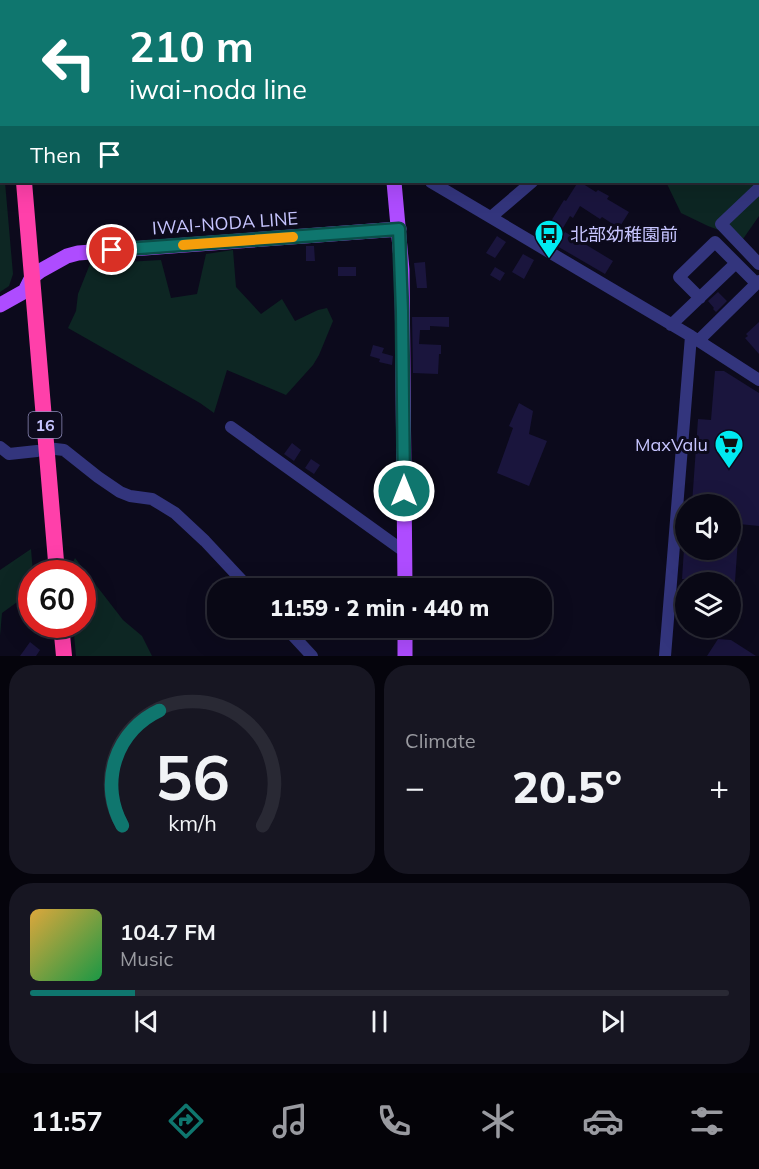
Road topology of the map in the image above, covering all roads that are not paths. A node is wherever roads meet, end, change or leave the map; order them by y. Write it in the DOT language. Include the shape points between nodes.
graph roads {
  1 [pos="14,183"];
  2 [pos="24,183"];
  3 [pos="394,183"];
  4 [pos="433,183"];
  5 [pos="531,183"];
  6 [pos="759,188"];
  7 [pos="491,217"];
  8 [pos="399,229"];
  9 [pos="736,263"];
  10 [pos="759,264"];
  11 [pos="758,283"];
  12 [pos="28,284"];
  13 [pos="700,298"];
  14 [pos="0,305"];
  15 [pos="671,325"];
  16 [pos="694,339"];
  17 [pos="759,380"];
  18 [pos="231,427"];
  19 [pos="0,447"];
  20 [pos="42,449"];
  21 [pos="405,552"];
  22 [pos="46,560"];
  23 [pos="55,560"];
  24 [pos="240,578"];
  25 [pos="405,578"];
  26 [pos="51,638"];
  27 [pos="63,638"];
  28 [pos="295,638"];
  29 [pos="405,638"];
  30 [pos="53,656"];
  31 [pos="64,656"];
  32 [pos="312,656"];
  33 [pos="405,656"];
  34 [pos="665,656"];
  1 -- 12 [label="highway, 16"];
  2 -- 12 [label="highway, 16"];
  3 -- 8 [label="main road"];
  4 -- 7 [label="street"];
  5 -- 7 [label="street"];
  6 -- 10 [label="street" via="721,224"];
  7 -- 15 [label="street"];
  8 -- 12 [label="main road, IWAI-NODA LINE" via="91,252 67,256"];
  8 -- 21 [label="main road"];
  9 -- 11 [label="street"];
  9 -- 13 [label="street"];
  9 -- 13 [label="street" via="715,242 679,277"];
  11 -- 16 [label="street"];
  12 -- 14 [label="main road, IWAI-NODA LINE"];
  12 -- 20 [label="highway, 16"];
  13 -- 15 [label="street"];
  15 -- 16 [label="street"];
  16 -- 17 [label="street"];
  16 -- 34 [label="street"];
  18 -- 21 [label="street"];
  19 -- 20 [label="street" via="9,454"];
  20 -- 22 [label="highway, 16"];
  20 -- 23 [label="highway, 16"];
  20 -- 24 [label="street" via="64,450 120,492 152,499 175,513"];
  21 -- 25 [label="main road"];
  26 -- 30 [label="highway"];
  27 -- 31 [label="highway"];
  28 -- 32 [label="street"];
  29 -- 33 [label="main road"];
}
